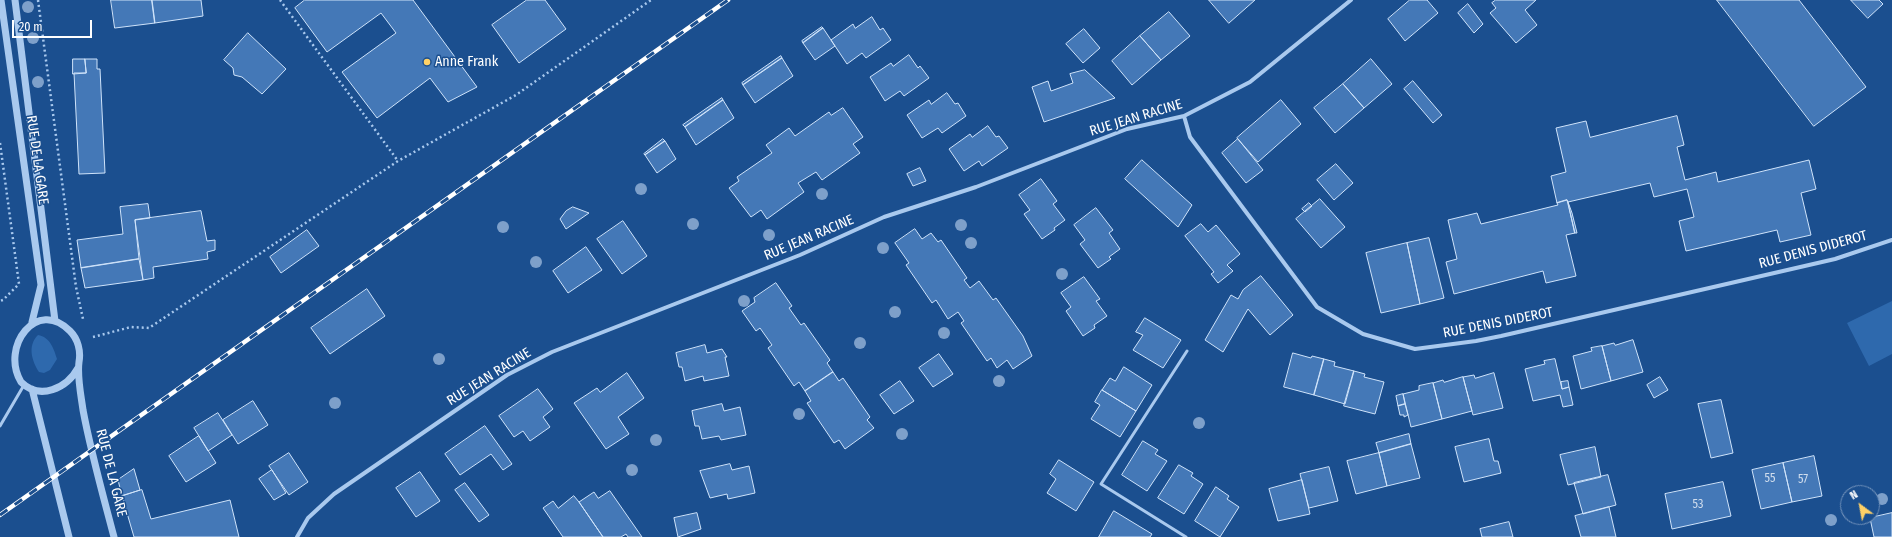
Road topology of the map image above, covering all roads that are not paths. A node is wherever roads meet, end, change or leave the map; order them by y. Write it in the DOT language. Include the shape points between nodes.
graph roads {
  1 [pos="2,0"];
  2 [pos="15,0"];
  3 [pos="1351,0"];
  4 [pos="1184,116"];
  5 [pos="1892,240"];
  6 [pos="55,321"];
  7 [pos="32,322"];
  8 [pos="1187,351"];
  9 [pos="78,368"];
  10 [pos="24,385"];
  11 [pos="32,389"];
  12 [pos="0,426"];
  13 [pos="69,537"];
  14 [pos="114,537"];
  15 [pos="297,537"];
  16 [pos="1186,537"];
  1 -- 7 [label="street, RUE DE LA GARE" via="41,285"];
  2 -- 6 [label="street, RUE DE LA GARE"];
  3 -- 4 [label="street, RUE JEAN RACINE" via="1250,82"];
  4 -- 5 [label="street, RUE DENIS DIDEROT" via="1190,137 1317,307 1363,334 1415,349 1501,336 1835,259"];
  4 -- 15 [label="street, RUE JEAN RACINE" via="1127,129 976,187 884,217 800,255 552,352 507,376 334,494 308,518"];
  6 -- 7 [label="street"];
  6 -- 9 [label="street, RUE DE LA GARE" via="66,327 79,345"];
  7 -- 10 [label="street" via="22,327 9,351 10,368"];
  8 -- 16 [label="lane" via="1101,484"];
  9 -- 11 [label="street" via="73,378 54,390 43,392"];
  9 -- 14 [label="street, RUE DE LA GARE" via="91,450"];
  10 -- 11 [label="street"];
  10 -- 12 [label="lane"];
  11 -- 13 [label="street"];
}
